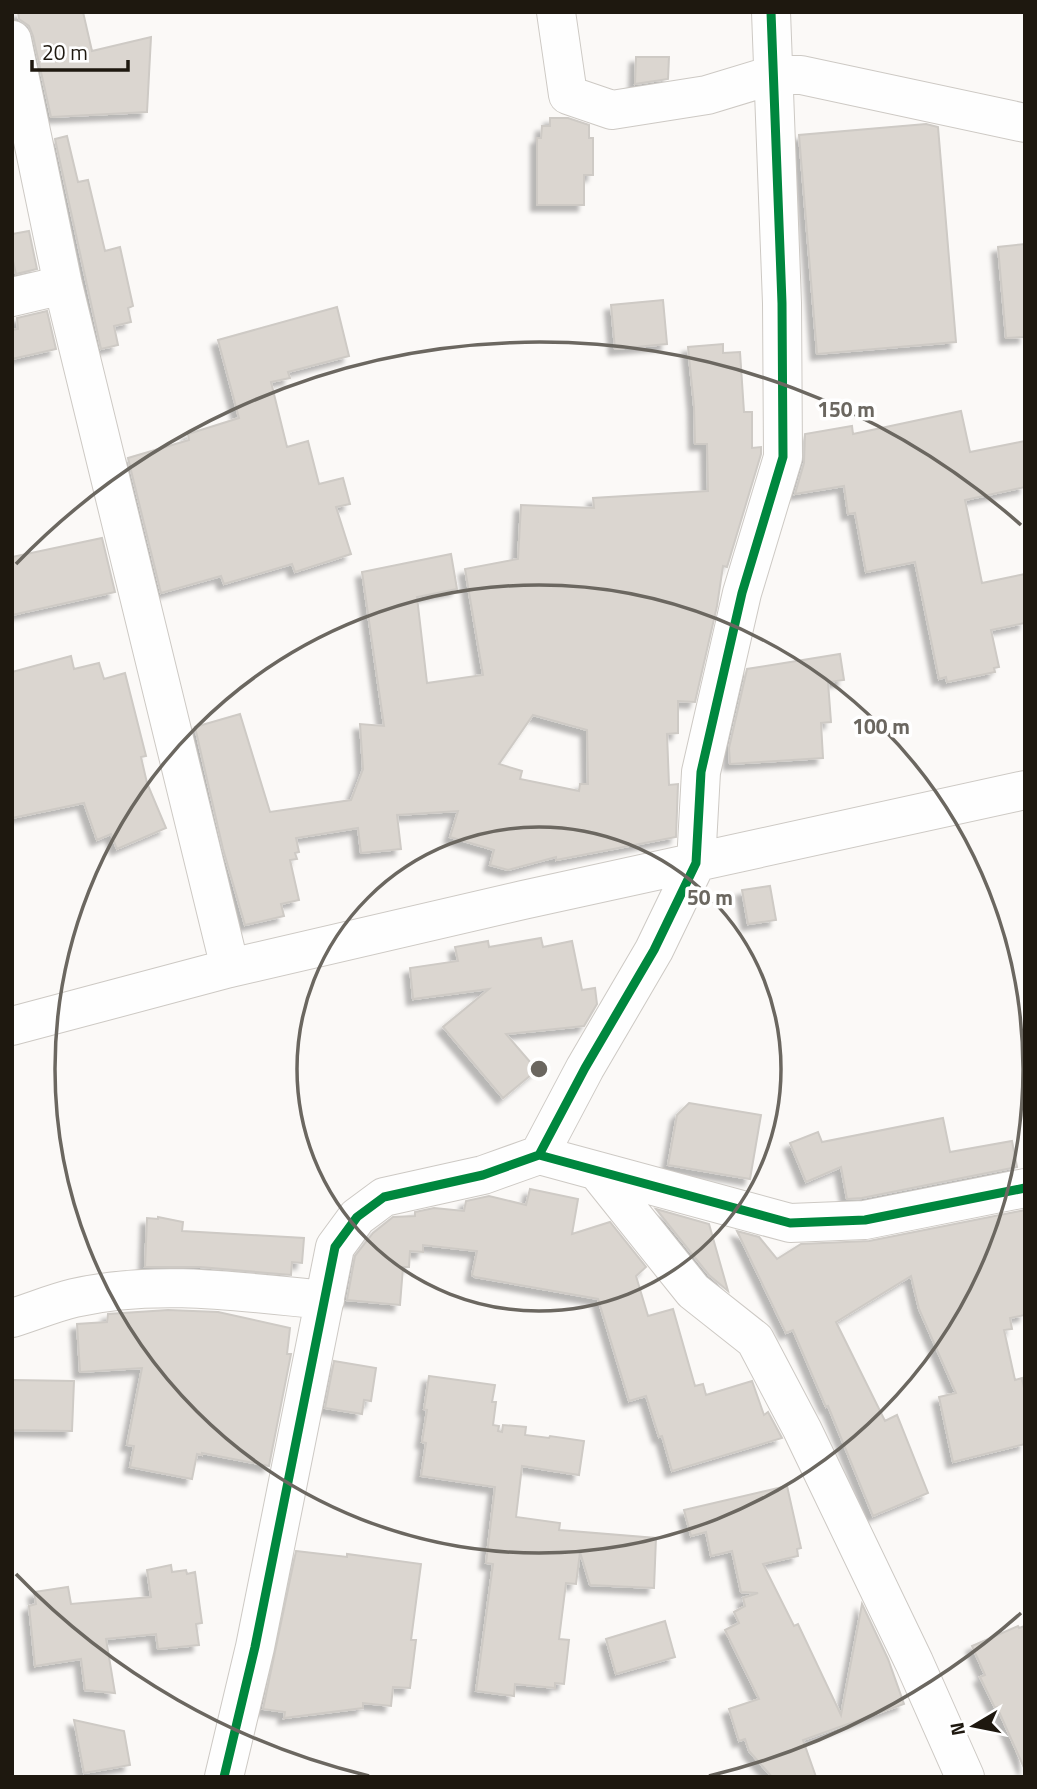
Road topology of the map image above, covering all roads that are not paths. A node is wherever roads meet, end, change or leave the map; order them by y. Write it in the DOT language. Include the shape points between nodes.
graph roads {
  1 [pos="556,12"];
  2 [pos="771,12"];
  3 [pos="12,40"];
  4 [pos="773,75"];
  5 [pos="1025,123"];
  6 [pos="63,285"];
  7 [pos="12,297"];
  8 [pos="1025,790"];
  9 [pos="696,863"];
  10 [pos="230,968"];
  11 [pos="12,1026"];
  12 [pos="539,1155"];
  13 [pos="597,1171"];
  14 [pos="1025,1188"];
  15 [pos="325,1300"];
  16 [pos="12,1318"];
  17 [pos="224,1777"];
  18 [pos="965,1777"];
  1 -- 4 [label="street" via="568,95 612,110 707,95"];
  2 -- 4 [label="street"];
  3 -- 6 [label="street"];
  4 -- 5 [label="street" via="801,75"];
  4 -- 9 [label="street" via="783,457 742,593 701,772"];
  6 -- 7 [label="street"];
  6 -- 10 [label="street"];
  8 -- 9 [label="street"];
  9 -- 10 [label="street"];
  9 -- 12 [label="street" via="654,950"];
  10 -- 11 [label="street"];
  12 -- 13 [label="street"];
  12 -- 15 [label="street" via="483,1175 384,1198 357,1217 335,1247"];
  13 -- 14 [label="street" via="790,1223 865,1220"];
  13 -- 18 [label="street" via="693,1290 755,1340 914,1662"];
  15 -- 16 [label="street" via="205,1289 130,1290 74,1298"];
  15 -- 17 [label="street"];
}
